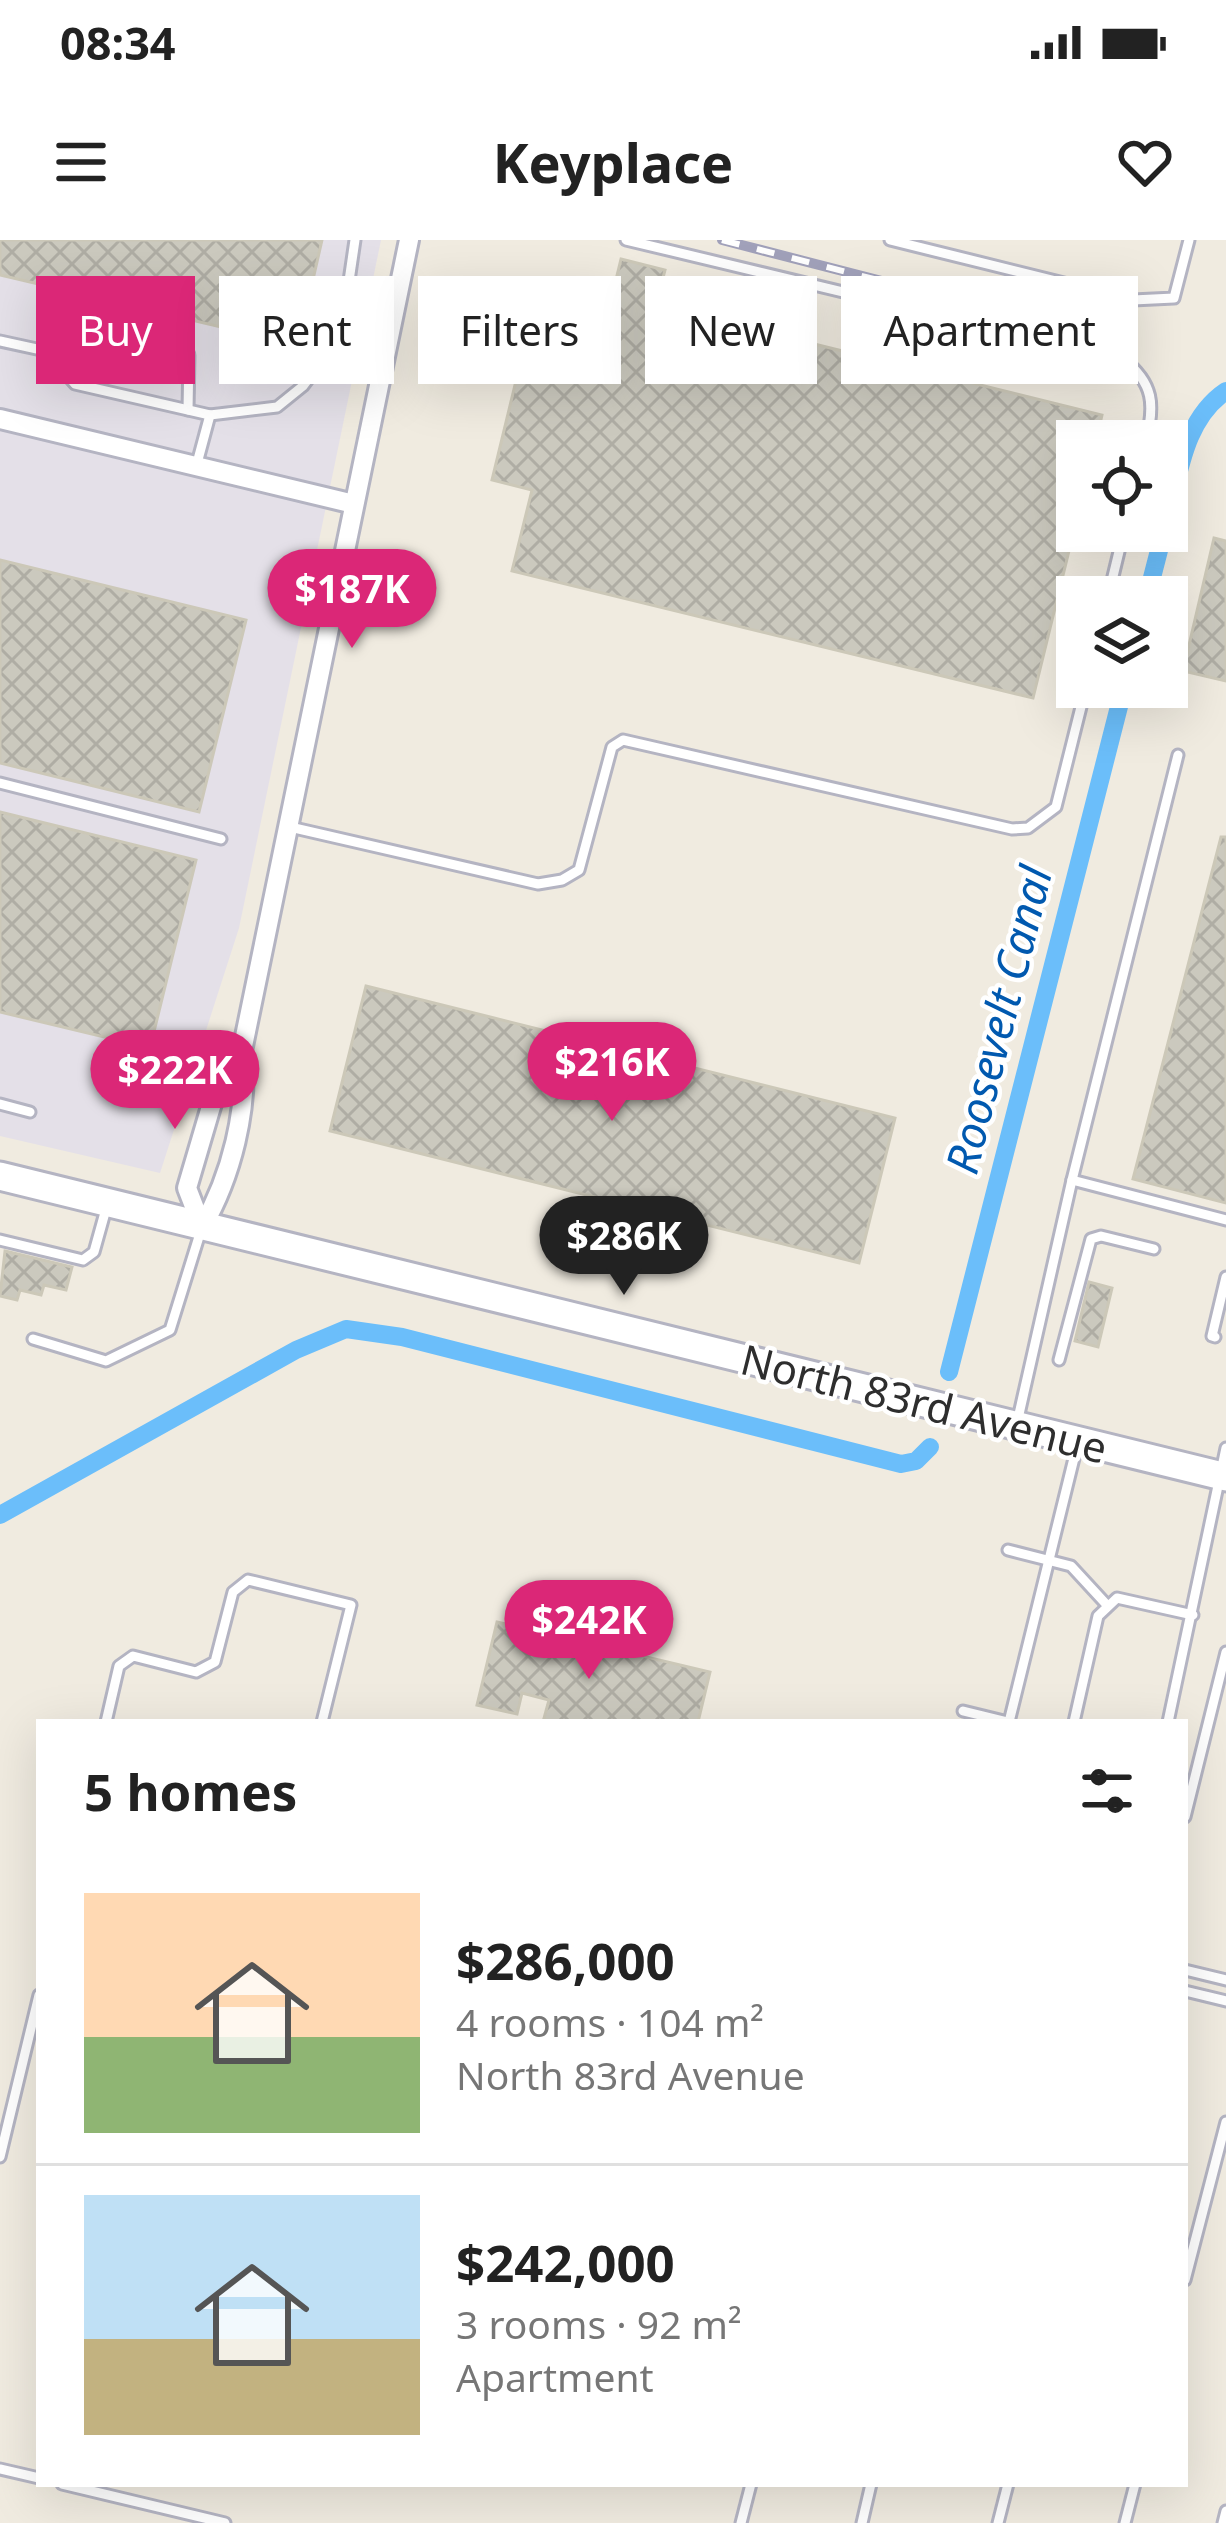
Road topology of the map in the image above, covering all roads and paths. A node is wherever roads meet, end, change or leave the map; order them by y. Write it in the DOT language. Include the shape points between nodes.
graph roads {
  1 [pos="355,240"];
  2 [pos="409,240"];
  3 [pos="626,240"];
  4 [pos="890,240"];
  5 [pos="1190,240"];
  6 [pos="1,346"];
  7 [pos="36,350"];
  8 [pos="75,384"];
  9 [pos="188,384"];
  10 [pos="188,410"];
  11 [pos="210,416"];
  12 [pos="0,419"];
  13 [pos="1151,420"];
  14 [pos="196,467"];
  15 [pos="354,504"];
  16 [pos="1081,708"];
  17 [pos="1178,754"];
  18 [pos="0,782"];
  19 [pos="290,827"];
  20 [pos="221,839"];
  21 [pos="242,1051"];
  22 [pos="0,1104"];
  23 [pos="30,1112"];
  24 [pos="0,1177"];
  25 [pos="1072,1180"];
  26 [pos="108,1203"];
  27 [pos="1226,1220"];
  28 [pos="202,1227"];
  29 [pos="0,1240"];
  30 [pos="1154,1250"];
  31 [pos="1225,1285"];
  32 [pos="1215,1336"];
  33 [pos="33,1339"];
  34 [pos="1059,1360"];
  35 [pos="1016,1428"];
  36 [pos="1078,1442"];
  37 [pos="1224,1467"];
  38 [pos="1008,1550"];
  39 [pos="1049,1560"];
  40 [pos="1106,1604"];
  41 [pos="1193,1615"];
  42 [pos="1226,1652"];
  43 [pos="963,1712"];
  44 [pos="107,1719"];
  45 [pos="323,1719"];
  46 [pos="995,1719"];
  47 [pos="1010,1719"];
  48 [pos="1075,1719"];
  49 [pos="1169,1719"];
  50 [pos="1188,1805"];
  51 [pos="1188,1971"];
  52 [pos="1226,1980"];
  53 [pos="1188,1992"];
  54 [pos="1226,2001"];
  55 [pos="36,2007"];
  56 [pos="1226,2122"];
  57 [pos="0,2157"];
  58 [pos="1188,2268"];
  59 [pos="0,2469"];
  60 [pos="36,2477"];
  61 [pos="75,2487"];
  62 [pos="750,2487"];
  63 [pos="870,2487"];
  64 [pos="1007,2487"];
  65 [pos="1134,2487"];
  66 [pos="1226,2512"];
  67 [pos="225,2523"];
  68 [pos="741,2523"];
  69 [pos="862,2523"];
  70 [pos="998,2523"];
  71 [pos="1125,2523"];
  72 [pos="1223,2523"];
  1 -- 11 [label="lane" via="344,315 303,386 277,407"];
  2 -- 15 [label="street"];
  3 -- 13 [label="lane" via="1124,359 1144,375"];
  4 -- 5 [label="lane" via="1133,300 1174,298"];
  6 -- 7 [label="lane"];
  8 -- 10 [label="lane"];
  9 -- 10 [label="lane"];
  10 -- 11 [label="lane"];
  11 -- 14 [label="lane"];
  12 -- 14 [label="street"];
  14 -- 15 [label="street"];
  15 -- 19 [label="street"];
  16 -- 19 [label="lane" via="1056,806 1028,828 622,740 612,747 579,870 562,880 538,884"];
  17 -- 25 [label="lane"];
  18 -- 20 [label="lane"];
  19 -- 21 [label="street"];
  21 -- 28 [label="street" via="246,1084 221,1195"];
  21 -- 28 [label="street" via="220,1076 187,1188"];
  22 -- 23 [label="lane"];
  24 -- 26 [label="main road, North 83rd Avenue"];
  25 -- 27 [label="lane"];
  25 -- 35 [label="lane"];
  26 -- 28 [label="main road, North 83rd Avenue"];
  26 -- 29 [label="lane" via="94,1252 83,1260"];
  28 -- 33 [label="lane" via="170,1330 106,1361"];
  28 -- 35 [label="main road, North 83rd Avenue"];
  30 -- 34 [label="lane" via="1091,1239"];
  31 -- 32 [label="lane"];
  35 -- 36 [label="main road, North 83rd Avenue"];
  36 -- 37 [label="main road, North 83rd Avenue"];
  36 -- 39 [label="lane"];
  37 -- 41 [label="lane"];
  38 -- 39 [label="lane"];
  39 -- 40 [label="lane" via="1071,1566"];
  39 -- 47 [label="lane"];
  40 -- 41 [label="lane" via="1118,1598"];
  40 -- 48 [label="lane"];
  41 -- 49 [label="lane"];
  42 -- 50 [label="lane"];
  43 -- 46 [label="lane"];
  44 -- 45 [label="lane" via="125,1659 196,1672 215,1662 233,1592 248,1580 351,1605"];
  51 -- 52 [label="lane"];
  53 -- 54 [label="lane"];
  55 -- 57 [label="lane"];
  56 -- 58 [label="lane"];
  59 -- 60 [label="lane"];
  61 -- 67 [label="lane"];
  62 -- 68 [label="lane"];
  63 -- 69 [label="lane"];
  64 -- 70 [label="lane"];
  65 -- 71 [label="lane"];
  66 -- 72 [label="lane"];
}
